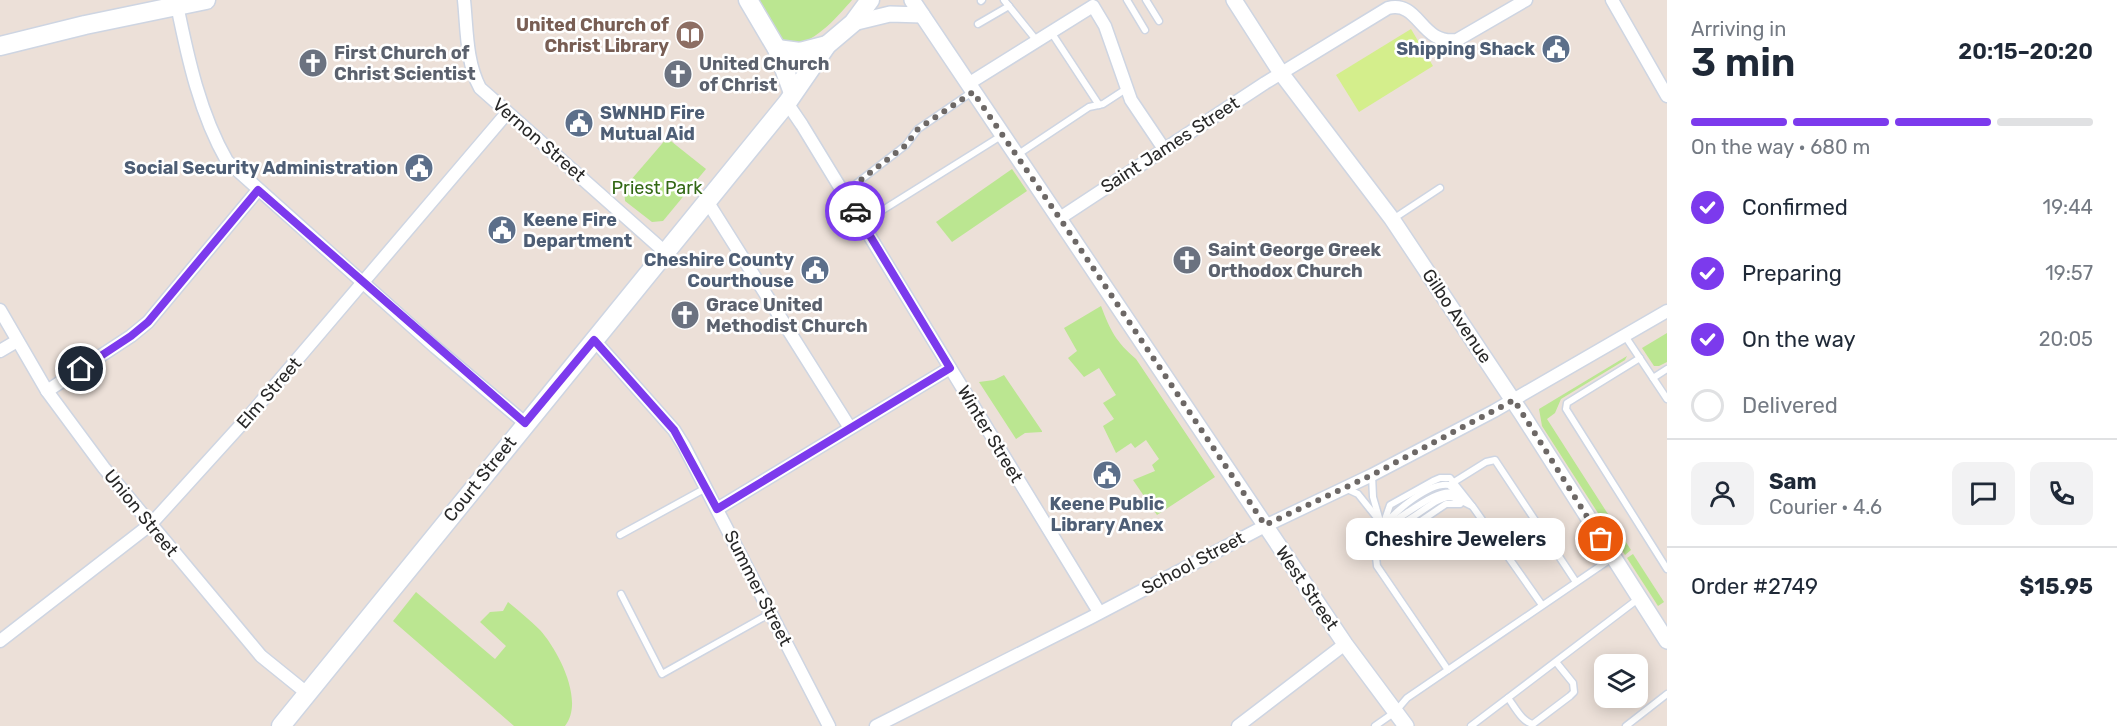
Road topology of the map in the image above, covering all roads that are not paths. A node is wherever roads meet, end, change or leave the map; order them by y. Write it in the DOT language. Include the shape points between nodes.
graph roads {
  1 [pos="206,0"];
  2 [pos="464,0"];
  3 [pos="748,0"];
  4 [pos="912,0"];
  5 [pos="1004,0"];
  6 [pos="1127,0"];
  7 [pos="1146,0"];
  8 [pos="1234,0"];
  9 [pos="1526,0"];
  10 [pos="1612,0"];
  11 [pos="1091,3"];
  12 [pos="1385,4"];
  13 [pos="177,5"];
  14 [pos="1009,6"];
  15 [pos="862,8"];
  16 [pos="922,15"];
  17 [pos="1158,21"];
  18 [pos="978,24"];
  19 [pos="1144,30"];
  20 [pos="1051,32"];
  21 [pos="1036,42"];
  22 [pos="827,45"];
  23 [pos="0,46"];
  24 [pos="777,49"];
  25 [pos="1281,73"];
  26 [pos="970,88"];
  27 [pos="1126,88"];
  28 [pos="1667,96"];
  29 [pos="790,98"];
  30 [pos="1099,105"];
  31 [pos="507,113"];
  32 [pos="1002,135"];
  33 [pos="1164,149"];
  34 [pos="1016,156"];
  35 [pos="1440,188"];
  36 [pos="258,190"];
  37 [pos="844,193"];
  38 [pos="708,201"];
  39 [pos="1060,218"];
  40 [pos="1392,219"];
  41 [pos="862,224"];
  42 [pos="665,252"];
  43 [pos="364,281"];
  44 [pos="0,310"];
  45 [pos="1667,311"];
  46 [pos="1625,336"];
  47 [pos="594,340"];
  48 [pos="17,341"];
  49 [pos="0,351"];
  50 [pos="1640,357"];
  51 [pos="950,368"];
  52 [pos="1667,369"];
  53 [pos="1653,378"];
  54 [pos="47,391"];
  55 [pos="1667,399"];
  56 [pos="1514,400"];
  57 [pos="525,423"];
  58 [pos="850,428"];
  59 [pos="1372,475"];
  60 [pos="1454,482"];
  61 [pos="706,488"];
  62 [pos="1346,488"];
  63 [pos="1473,507"];
  64 [pos="717,509"];
  65 [pos="151,524"];
  66 [pos="1265,525"];
  67 [pos="1382,525"];
  68 [pos="620,535"];
  69 [pos="1612,557"];
  70 [pos="1667,569"];
  71 [pos="1576,582"];
  72 [pos="621,594"];
  73 [pos="1639,598"];
  74 [pos="1542,605"];
  75 [pos="1099,612"];
  76 [pos="771,613"];
  77 [pos="0,640"];
  78 [pos="1667,641"];
  79 [pos="1345,644"];
  80 [pos="1556,662"];
  81 [pos="1448,670"];
  82 [pos="308,694"];
  83 [pos="1667,695"];
  84 [pos="1508,698"];
  85 [pos="1395,712"];
  86 [pos="281,726"];
  87 [pos="829,726"];
  88 [pos="876,726"];
  89 [pos="1238,726"];
  90 [pos="1375,726"];
  91 [pos="1406,726"];
  92 [pos="1472,726"];
  93 [pos="1626,726"];
  1 -- 13 [label="main road"];
  2 -- 31 [label="street, Vernon Street" via="474,76 480,88"];
  3 -- 24 [label="main road"];
  4 -- 16 [label="street, West Street"];
  5 -- 14 [label="lane"];
  6 -- 19 [label="lane"];
  7 -- 17 [label="lane"];
  8 -- 25 [label="street, Gilbo Avenue"];
  9 -- 12 [label="street" via="1457,40 1448,41 1438,39 1410,10"];
  10 -- 28 [label="street"];
  11 -- 20 [label="street"];
  11 -- 27 [label="street" via="1106,26"];
  12 -- 25 [label="street, Saint James Street"];
  13 -- 23 [label="main road"];
  13 -- 36 [label="street" via="214,138 227,161"];
  14 -- 18 [label="lane"];
  14 -- 21 [label="lane"];
  15 -- 16 [label="street"];
  15 -- 22 [label="main road"];
  16 -- 26 [label="street, West Street"];
  20 -- 21 [label="street"];
  20 -- 30 [label="lane"];
  21 -- 26 [label="street"];
  22 -- 24 [label="main road" via="800,52"];
  22 -- 29 [label="main road, Court Street"];
  24 -- 29 [label="main road"];
  25 -- 33 [label="street, Saint James Street"];
  25 -- 40 [label="street, Gilbo Avenue"];
  26 -- 32 [label="street, West Street"];
  26 -- 37 [label="lane"];
  27 -- 30 [label="lane"];
  27 -- 33 [label="street"];
  29 -- 37 [label="street, Winter Street"];
  29 -- 38 [label="main road, Court Street"];
  30 -- 34 [label="lane" via="1089,107"];
  31 -- 42 [label="street, Vernon Street"];
  31 -- 43 [label="street, Elm Street"];
  32 -- 34 [label="street, West Street"];
  32 -- 41 [label="lane"];
  33 -- 39 [label="street, Saint James Street"];
  34 -- 39 [label="street, West Street"];
  35 -- 40 [label="lane"];
  36 -- 43 [label="street"];
  36 -- 54 [label="street" via="148,322"];
  37 -- 41 [label="street, Winter Street"];
  38 -- 42 [label="main road, Court Street"];
  38 -- 58 [label="street"];
  39 -- 66 [label="street, West Street"];
  40 -- 56 [label="street, Gilbo Avenue"];
  41 -- 51 [label="street, Winter Street"];
  42 -- 47 [label="main road, Court Street"];
  43 -- 57 [label="street"];
  43 -- 65 [label="street, Elm Street"];
  44 -- 48 [label="street, Union Street"];
  45 -- 46 [label="street, School Street"];
  46 -- 50 [label="lane"];
  46 -- 56 [label="street, School Street"];
  47 -- 57 [label="main road, Court Street"];
  47 -- 61 [label="street, Summer Street" via="674,430"];
  48 -- 49 [label="street"];
  48 -- 54 [label="street, Union Street"];
  50 -- 53 [label="lane"];
  50 -- 70 [label="lane" via="1568,403 1566,409"];
  51 -- 58 [label="street"];
  51 -- 75 [label="street, Winter Street"];
  52 -- 53 [label="lane"];
  53 -- 55 [label="lane"];
  54 -- 65 [label="street, Union Street"];
  56 -- 59 [label="street, School Street"];
  56 -- 69 [label="street, Gilbo Avenue"];
  57 -- 82 [label="main road, Court Street"];
  58 -- 64 [label="street"];
  59 -- 62 [label="street, School Street"];
  59 -- 67 [label="lane" via="1373,497"];
  60 -- 63 [label="lane"];
  60 -- 67 [label="lane" via="1440,478 1390,505"];
  60 -- 71 [label="lane" via="1495,460"];
  61 -- 64 [label="street, Summer Street"];
  61 -- 68 [label="lane"];
  62 -- 66 [label="street, School Street"];
  62 -- 67 [label="lane" via="1358,494"];
  63 -- 67 [label="lane" via="1446,504 1406,531"];
  63 -- 67 [label="lane" via="1446,492 1397,521"];
  63 -- 74 [label="lane"];
  64 -- 76 [label="street, Summer Street"];
  65 -- 77 [label="street, Elm Street"];
  65 -- 82 [label="street, Union Street" via="261,656"];
  66 -- 75 [label="street, School Street"];
  66 -- 79 [label="street, West Street"];
  67 -- 81 [label="lane" via="1377,566"];
  69 -- 71 [label="lane"];
  69 -- 73 [label="street, Gilbo Avenue"];
  71 -- 74 [label="lane"];
  72 -- 76 [label="lane" via="662,674"];
  73 -- 78 [label="street, Gilbo Avenue"];
  73 -- 80 [label="lane"];
  74 -- 81 [label="lane"];
  75 -- 88 [label="street, School Street"];
  76 -- 87 [label="street, Summer Street"];
  79 -- 85 [label="street, West Street"];
  79 -- 89 [label="street"];
  80 -- 84 [label="lane"];
  80 -- 84 [label="lane" via="1575,688 1533,724 1524,720"];
  81 -- 85 [label="lane" via="1407,698"];
  82 -- 86 [label="main road, Court Street"];
  83 -- 93 [label="lane"];
  84 -- 92 [label="lane"];
  85 -- 90 [label="lane"];
  85 -- 91 [label="street, West Street"];
}
